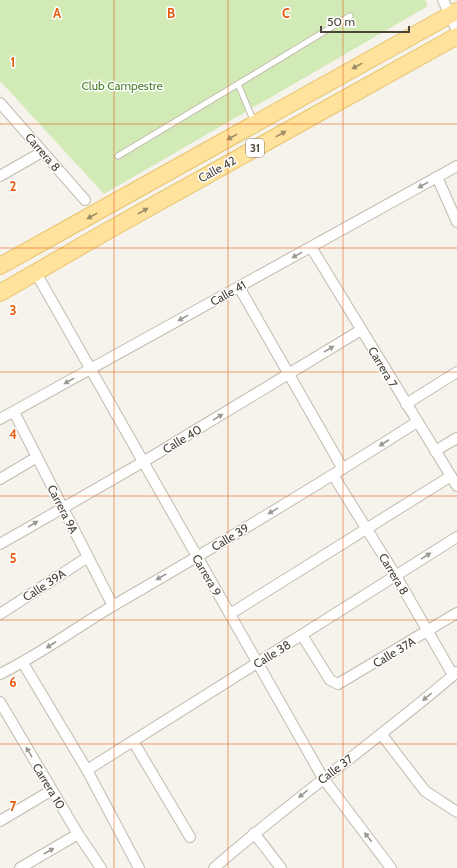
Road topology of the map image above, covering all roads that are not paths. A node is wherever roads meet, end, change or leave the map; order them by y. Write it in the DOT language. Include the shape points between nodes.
graph roads {
  1 [pos="443,0"];
  2 [pos="453,13"];
  3 [pos="350,16"];
  4 [pos="457,31"];
  5 [pos="457,36"];
  6 [pos="238,84"];
  7 [pos="0,104"];
  8 [pos="255,124"];
  9 [pos="42,152"];
  10 [pos="118,156"];
  11 [pos="457,166"];
  12 [pos="0,176"];
  13 [pos="437,178"];
  14 [pos="85,200"];
  15 [pos="457,222"];
  16 [pos="312,247"];
  17 [pos="0,266"];
  18 [pos="36,273"];
  19 [pos="239,287"];
  20 [pos="0,293"];
  21 [pos="361,330"];
  22 [pos="90,369"];
  23 [pos="457,372"];
  24 [pos="289,374"];
  25 [pos="406,404"];
  26 [pos="14,412"];
  27 [pos="0,419"];
  28 [pos="417,422"];
  29 [pos="457,438"];
  30 [pos="435,451"];
  31 [pos="37,457"];
  32 [pos="143,462"];
  33 [pos="343,469"];
  34 [pos="333,475"];
  35 [pos="451,476"];
  36 [pos="0,479"];
  37 [pos="457,486"];
  38 [pos="62,507"];
  39 [pos="367,529"];
  40 [pos="457,537"];
  41 [pos="0,544"];
  42 [pos="88,557"];
  43 [pos="197,557"];
  44 [pos="396,576"];
  45 [pos="113,606"];
  46 [pos="457,613"];
  47 [pos="0,614"];
  48 [pos="230,614"];
  49 [pos="428,631"];
  50 [pos="302,635"];
  51 [pos="23,663"];
  52 [pos="257,663"];
  53 [pos="455,673"];
  54 [pos="0,674"];
  55 [pos="0,702"];
  56 [pos="382,735"];
  57 [pos="133,741"];
  58 [pos="87,770"];
  59 [pos="322,778"];
  60 [pos="52,790"];
  61 [pos="457,812"];
  62 [pos="0,821"];
  63 [pos="254,833"];
  64 [pos="78,834"];
  65 [pos="190,837"];
  66 [pos="20,868"];
  67 [pos="101,868"];
  68 [pos="139,868"];
  69 [pos="214,868"];
  70 [pos="282,868"];
  71 [pos="391,868"];
  1 -- 2 [label="street"];
  2 -- 4 [label="street"];
  2 -- 8 [label="main road, Calle 42 / 31, one-way"];
  3 -- 6 [label="lane"];
  18 -- 5 [label="main road, Calle 42 / 31, one-way"];
  6 -- 8 [label="lane"];
  6 -- 10 [label="lane"];
  7 -- 9 [label="street, Carrera 8"];
  8 -- 17 [label="main road, Calle 42 / 31, one-way"];
  9 -- 12 [label="street"];
  9 -- 14 [label="street, Carrera 8"];
  11 -- 13 [label="street, Calle 41"];
  13 -- 15 [label="street"];
  13 -- 16 [label="street, Calle 41, one-way"];
  16 -- 19 [label="street, Calle 41, one-way"];
  16 -- 21 [label="street, Carrera 7"];
  18 -- 20 [label="main road, Calle 42 / 31"];
  18 -- 22 [label="street, Carrera 9"];
  19 -- 22 [label="street, Calle 41, one-way"];
  19 -- 24 [label="street"];
  24 -- 21 [label="street, Calle 40, one-way"];
  21 -- 25 [label="street, Carrera 7"];
  22 -- 26 [label="street, Calle 41, one-way"];
  22 -- 32 [label="street, Carrera 9"];
  23 -- 25 [label="street"];
  32 -- 24 [label="street, Calle 40, one-way"];
  24 -- 33 [label="street"];
  25 -- 28 [label="street, Carrera 7"];
  26 -- 27 [label="street, Calle 41"];
  26 -- 31 [label="street, Carrera 9A"];
  28 -- 30 [label="street, Carrera 7"];
  28 -- 33 [label="street, Calle 39, one-way"];
  29 -- 30 [label="street"];
  30 -- 35 [label="street, Carrera 7"];
  31 -- 36 [label="street"];
  31 -- 38 [label="street, Carrera 9A"];
  32 -- 38 [label="street, Calle 40"];
  32 -- 43 [label="street, Carrera 9"];
  33 -- 34 [label="street, Calle 39"];
  34 -- 39 [label="street, Carrera 8"];
  34 -- 43 [label="street, Calle 39, one-way"];
  35 -- 37 [label="street, Carrera 7"];
  35 -- 39 [label="street"];
  41 -- 38 [label="street, Calle 40, one-way"];
  38 -- 42 [label="street, Carrera 9A"];
  39 -- 44 [label="street, Carrera 8"];
  39 -- 48 [label="street"];
  44 -- 40 [label="street, Calle 38, one-way"];
  42 -- 45 [label="street, Carrera 9A"];
  42 -- 47 [label="street, Calle 39A"];
  43 -- 45 [label="street, Calle 39, one-way"];
  43 -- 48 [label="street, Carrera 9"];
  44 -- 49 [label="street, Carrera 8"];
  44 -- 50 [label="street, Calle 38"];
  45 -- 51 [label="street, Calle 39, one-way"];
  46 -- 49 [label="street, Calle 37A"];
  48 -- 52 [label="street, Carrera 9"];
  49 -- 50 [label="street, Calle 37A" via="338,684 330,680"];
  49 -- 53 [label="street, Carrera 8"];
  50 -- 52 [label="street, Calle 38"];
  51 -- 54 [label="street, Calle 39"];
  51 -- 58 [label="street"];
  52 -- 57 [label="street, Calle 38"];
  52 -- 59 [label="street, Carrera 9"];
  53 -- 56 [label="street, Calle 37, one-way"];
  60 -- 55 [label="street, Carrera 10, one-way"];
  56 -- 59 [label="street, Calle 37"];
  56 -- 61 [label="street" via="425,790"];
  57 -- 58 [label="street, Calle 38"];
  57 -- 65 [label="street"];
  58 -- 68 [label="street"];
  59 -- 63 [label="street, Calle 37, one-way"];
  71 -- 59 [label="street, Carrera 9, one-way"];
  60 -- 62 [label="street"];
  60 -- 64 [label="street, Carrera 10"];
  63 -- 69 [label="street, Calle 37"];
  63 -- 70 [label="street"];
  66 -- 64 [label="street, one-way"];
  64 -- 67 [label="street, Carrera 10"];
}
